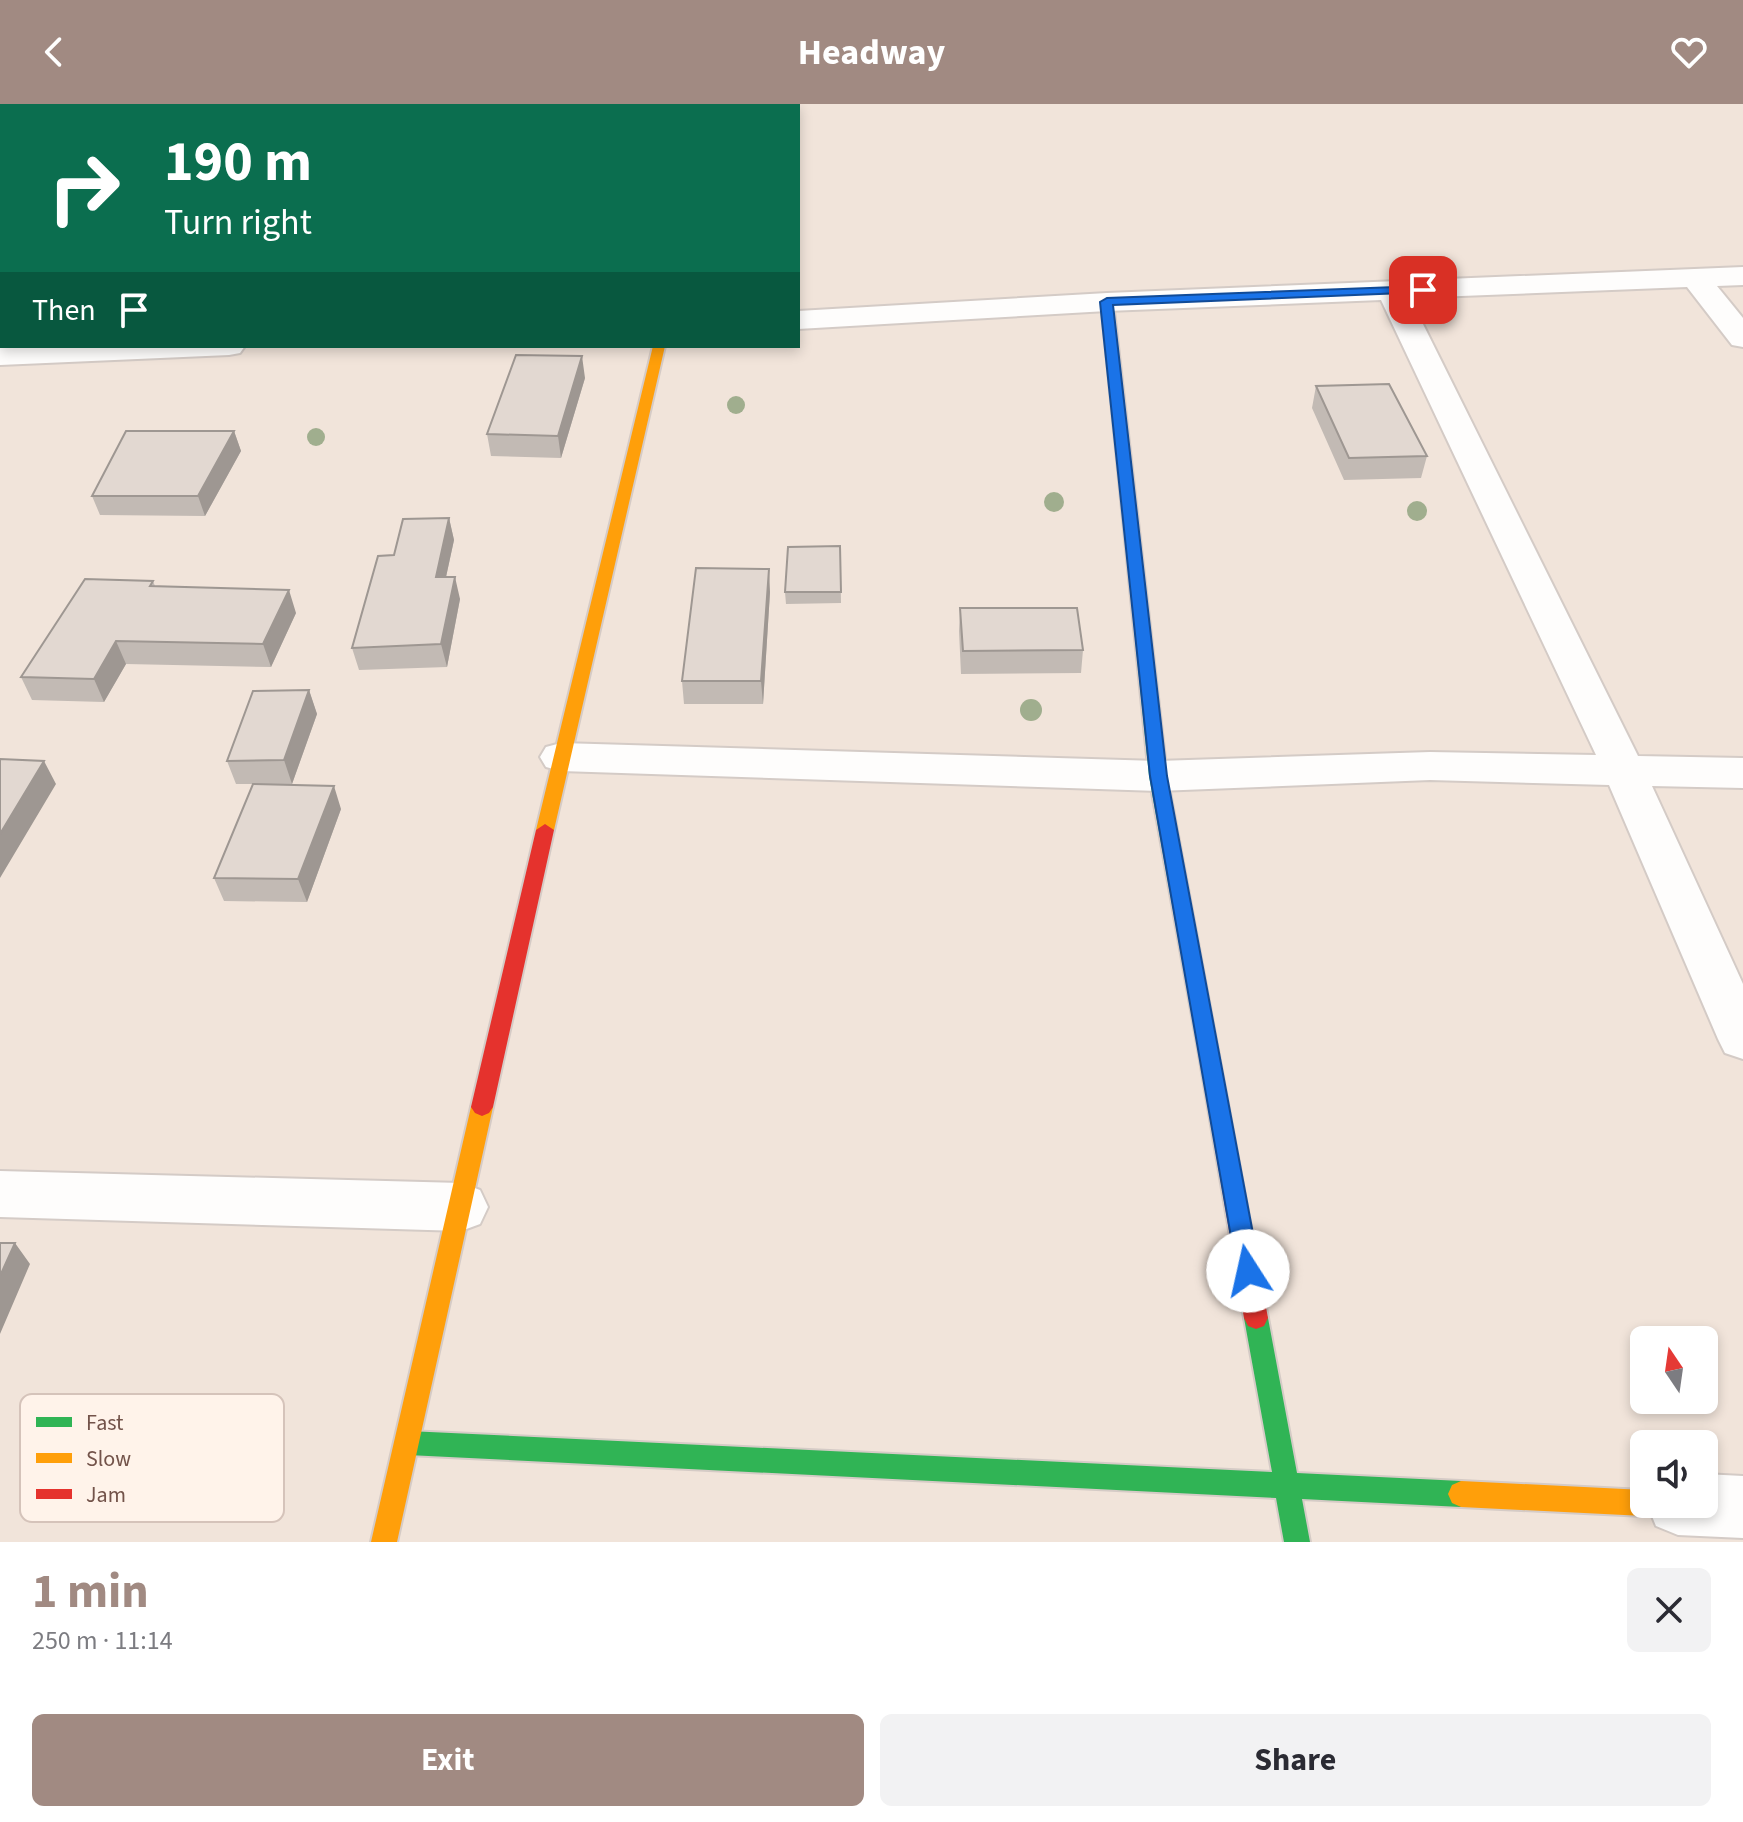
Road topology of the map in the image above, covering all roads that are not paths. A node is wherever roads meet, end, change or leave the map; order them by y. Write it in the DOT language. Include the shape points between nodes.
graph roads {
  1 [pos="1743,276"];
  2 [pos="1695,278"];
  3 [pos="1392,291"];
  4 [pos="1107,302"];
  5 [pos="800,320"];
  6 [pos="1743,338"];
  7 [pos="183,348"];
  8 [pos="659,348"];
  9 [pos="0,356"];
  10 [pos="561,757"];
  11 [pos="1624,770"];
  12 [pos="1743,773"];
  13 [pos="1158,776"];
  14 [pos="1743,1039"];
  15 [pos="0,1194"];
  16 [pos="461,1207"];
  17 [pos="408,1443"];
  18 [pos="1288,1487"];
  19 [pos="1630,1502"];
  20 [pos="1718,1506"];
  21 [pos="1743,1507"];
  22 [pos="384,1542"];
  23 [pos="1297,1542"];
  1 -- 2 [label="street"];
  2 -- 3 [label="street"];
  2 -- 6 [label="street"];
  3 -- 4 [label="street"];
  3 -- 11 [label="street"];
  4 -- 5 [label="street"];
  4 -- 13 [label="street"];
  7 -- 9 [label="street"];
  8 -- 10 [label="street"];
  10 -- 13 [label="street"];
  10 -- 16 [label="street"];
  11 -- 12 [label="street"];
  11 -- 13 [label="street" via="1430,766"];
  11 -- 14 [label="street"];
  13 -- 18 [label="street"];
  15 -- 16 [label="street"];
  16 -- 17 [label="street"];
  17 -- 18 [label="street"];
  17 -- 22 [label="street"];
  18 -- 19 [label="street"];
  18 -- 23 [label="street"];
  20 -- 21 [label="street"];
}
